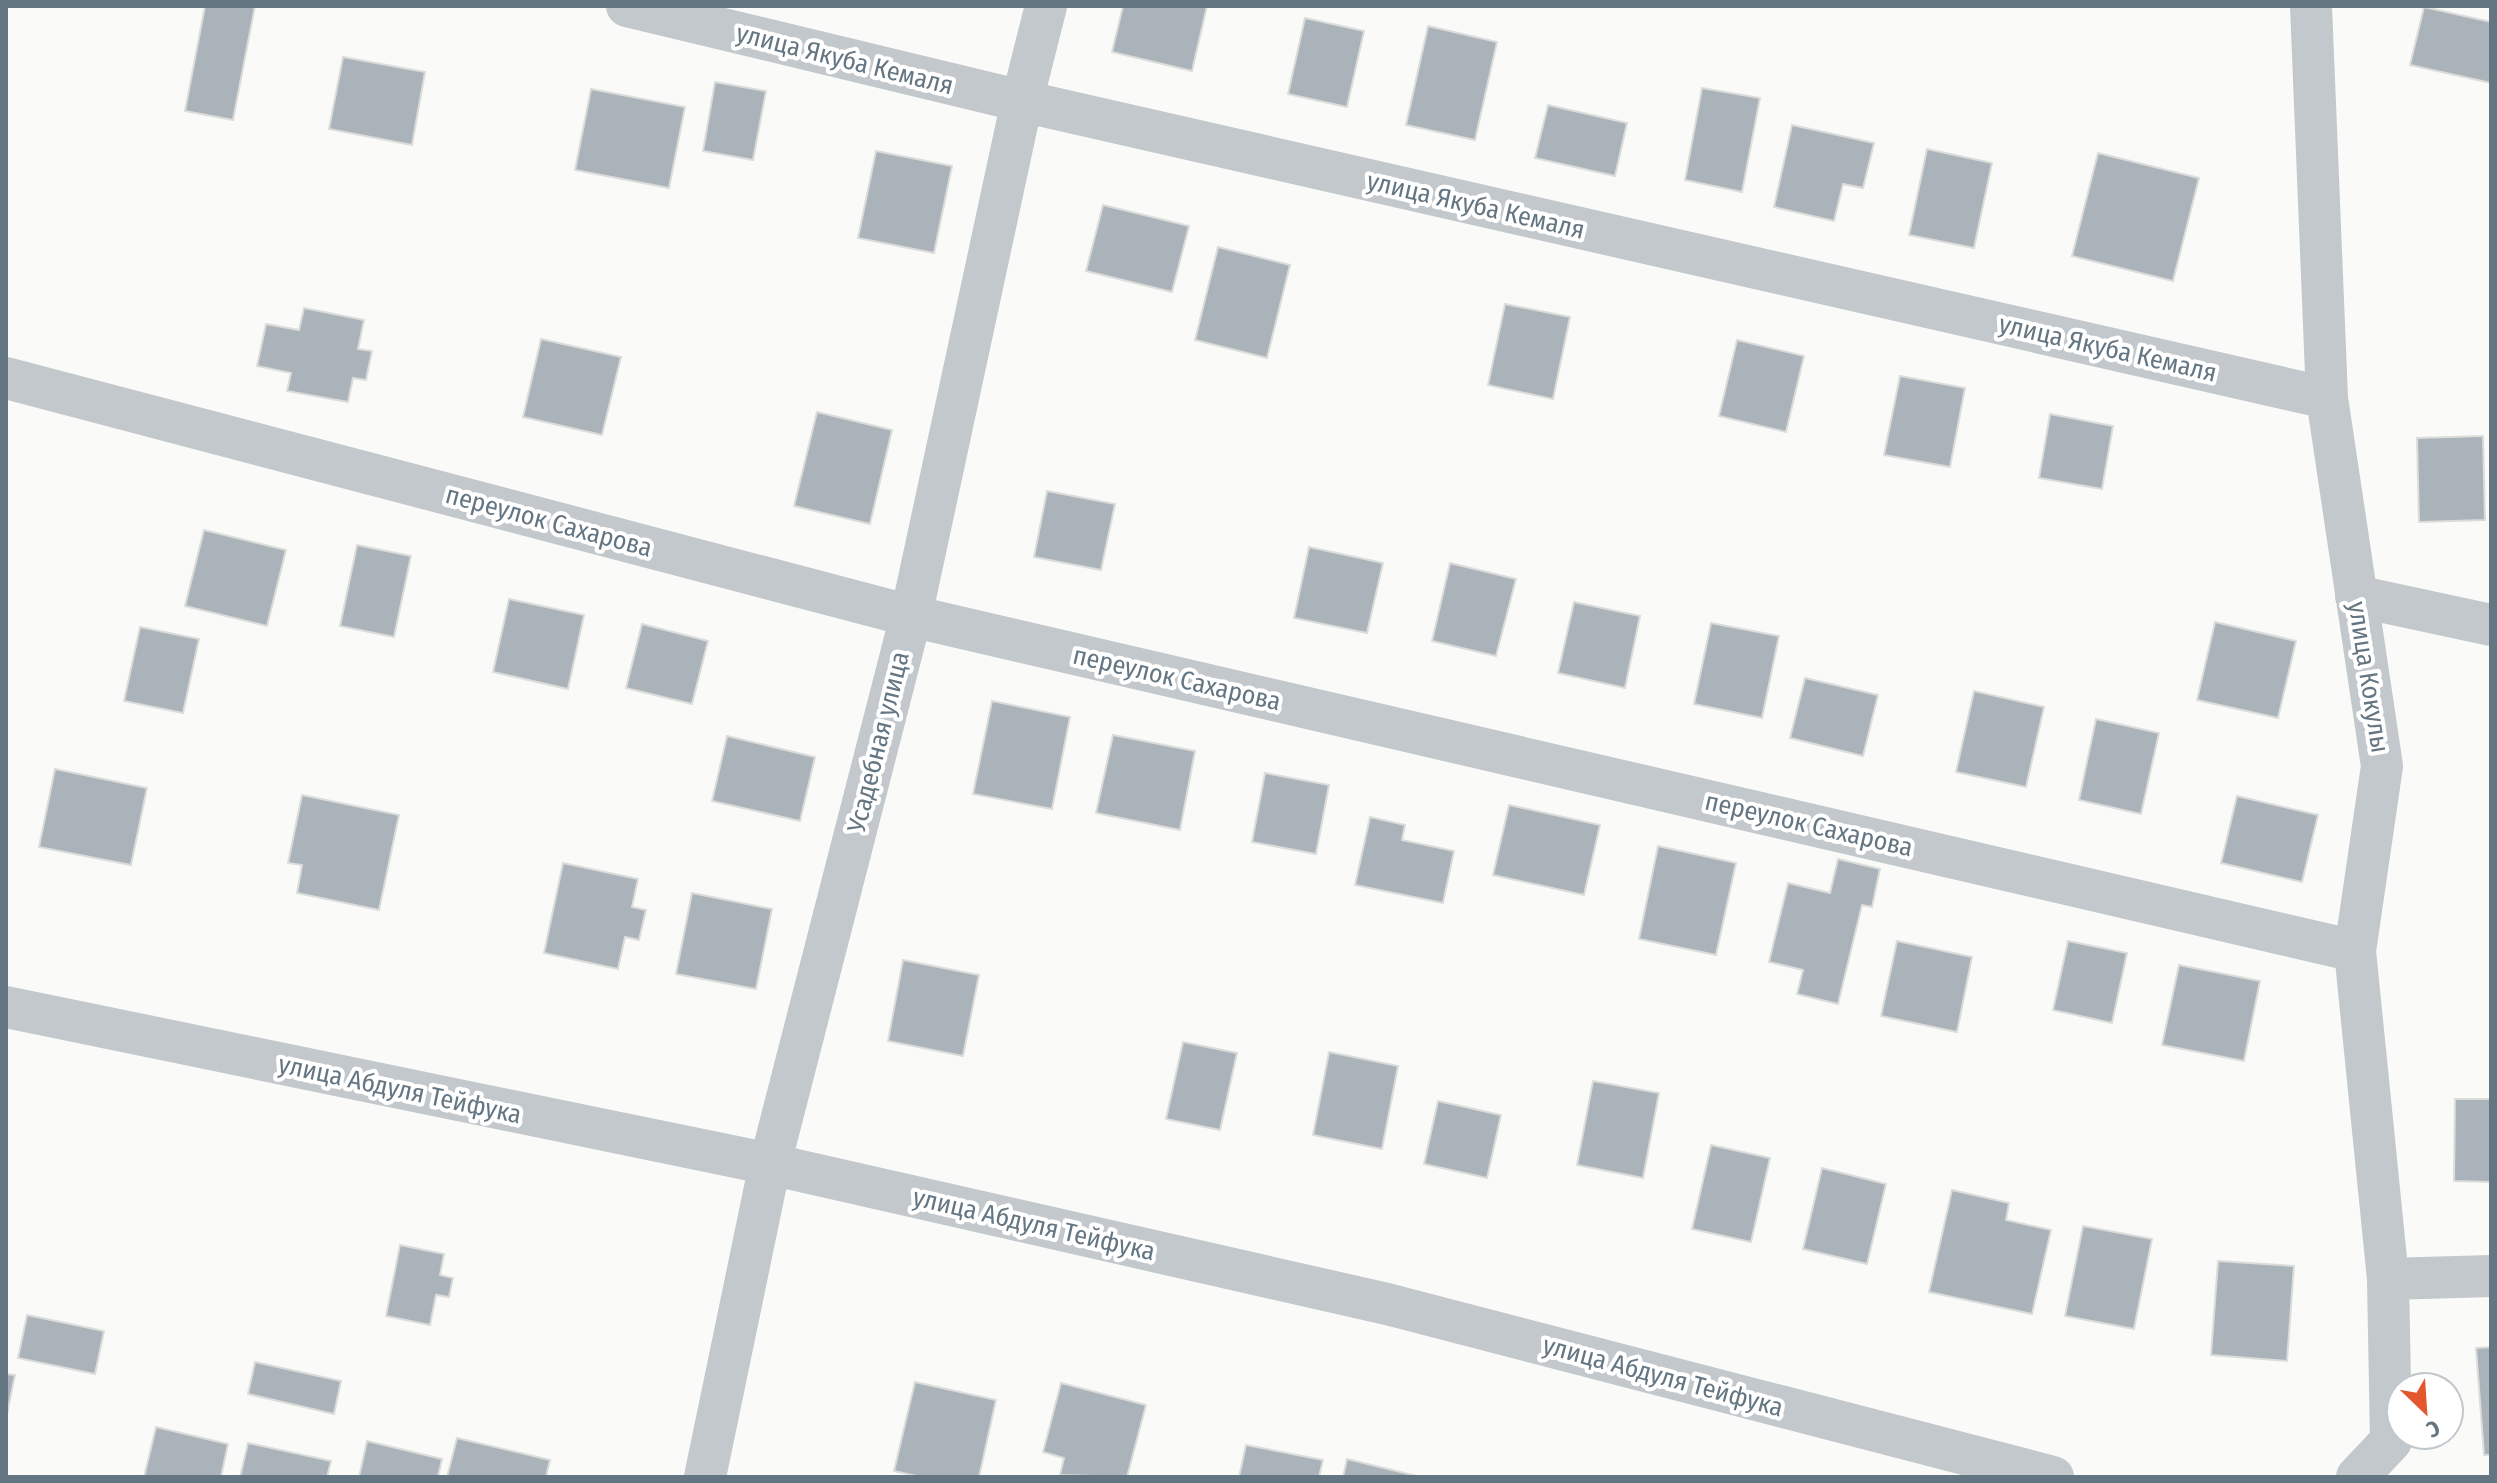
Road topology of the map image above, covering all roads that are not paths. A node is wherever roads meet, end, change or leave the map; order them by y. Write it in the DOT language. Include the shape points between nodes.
graph roads {
  1 [pos="627,6"];
  2 [pos="1046,6"];
  3 [pos="2311,6"];
  4 [pos="1022,101"];
  5 [pos="6,378"];
  6 [pos="2327,398"];
  7 [pos="2356,596"];
  8 [pos="911,616"];
  9 [pos="2491,625"];
  10 [pos="2355,951"];
  11 [pos="6,1007"];
  12 [pos="770,1164"];
  13 [pos="2491,1276"];
  14 [pos="2388,1279"];
  15 [pos="705,1477"];
  16 [pos="2053,1477"];
  17 [pos="2357,1477"];
  1 -- 4 [label="street, улица Якуба Кемаля"];
  2 -- 4 [label="street, Усадебная улица"];
  3 -- 6 [label="street, улица Кокулы"];
  4 -- 6 [label="street, улица Якуба Кемаля"];
  4 -- 8 [label="street, Усадебная улица"];
  5 -- 8 [label="street, переулок Сахарова"];
  6 -- 7 [label="street, улица Кокулы"];
  7 -- 9 [label="street"];
  7 -- 10 [label="street, улица Кокулы" via="2382,766"];
  8 -- 10 [label="street, переулок Сахарова"];
  8 -- 12 [label="street, Усадебная улица"];
  10 -- 14 [label="street, улица Кокулы"];
  11 -- 12 [label="street, улица Абдуля Тейфука"];
  12 -- 15 [label="street, Усадебная улица"];
  12 -- 16 [label="street, улица Абдуля Тейфука" via="1387,1304"];
  13 -- 14 [label="street"];
  14 -- 17 [label="street, улица Кокулы" via="2391,1441"];
}
